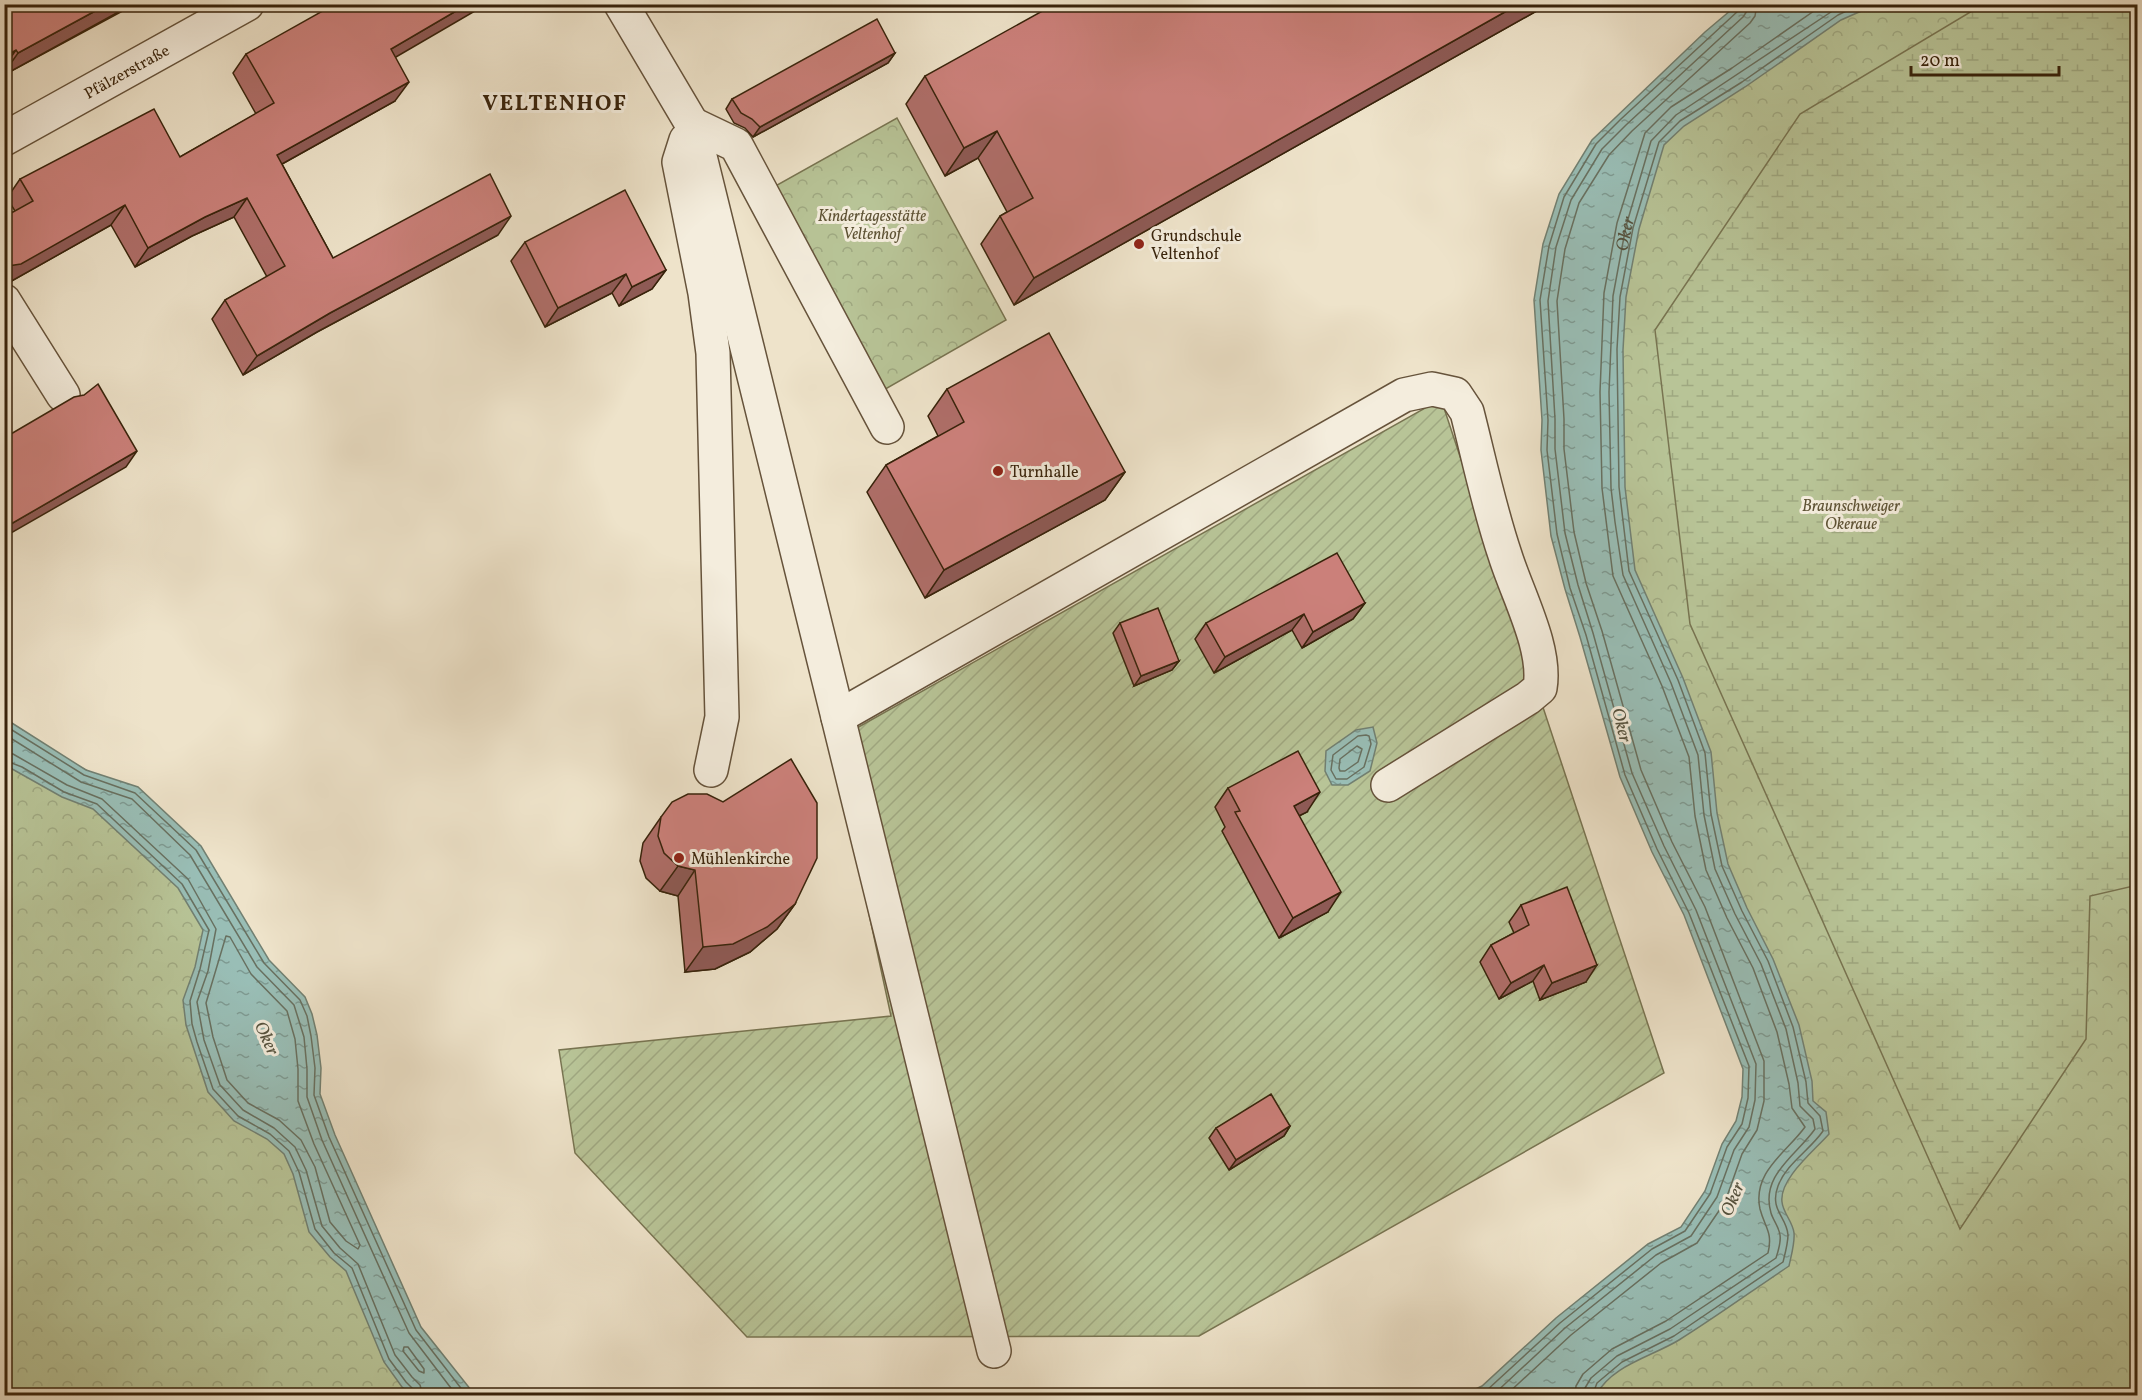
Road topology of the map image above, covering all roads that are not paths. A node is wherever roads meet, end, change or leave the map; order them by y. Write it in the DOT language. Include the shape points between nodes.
graph roads {
  1 [pos="247,4"];
  2 [pos="621,4"];
  3 [pos="692,124"];
  4 [pos="4,139"];
  5 [pos="4,301"];
  6 [pos="63,395"];
  7 [pos="887,427"];
  8 [pos="838,717"];
  9 [pos="711,770"];
  10 [pos="1388,785"];
  11 [pos="994,1351"];
  1 -- 4 [label="street, Pfälzerstraße"];
  2 -- 3 [label="street"];
  3 -- 7 [label="street" via="736,145"];
  3 -- 8 [label="street"];
  3 -- 9 [label="street" via="679,162 713,353 720,557 722,717"];
  5 -- 6 [label="street"];
  8 -- 10 [label="street" via="1404,395 1432,389 1455,394 1467,412 1504,554 1543,673 1540,688 1528,698"];
  8 -- 11 [label="street"];
}
